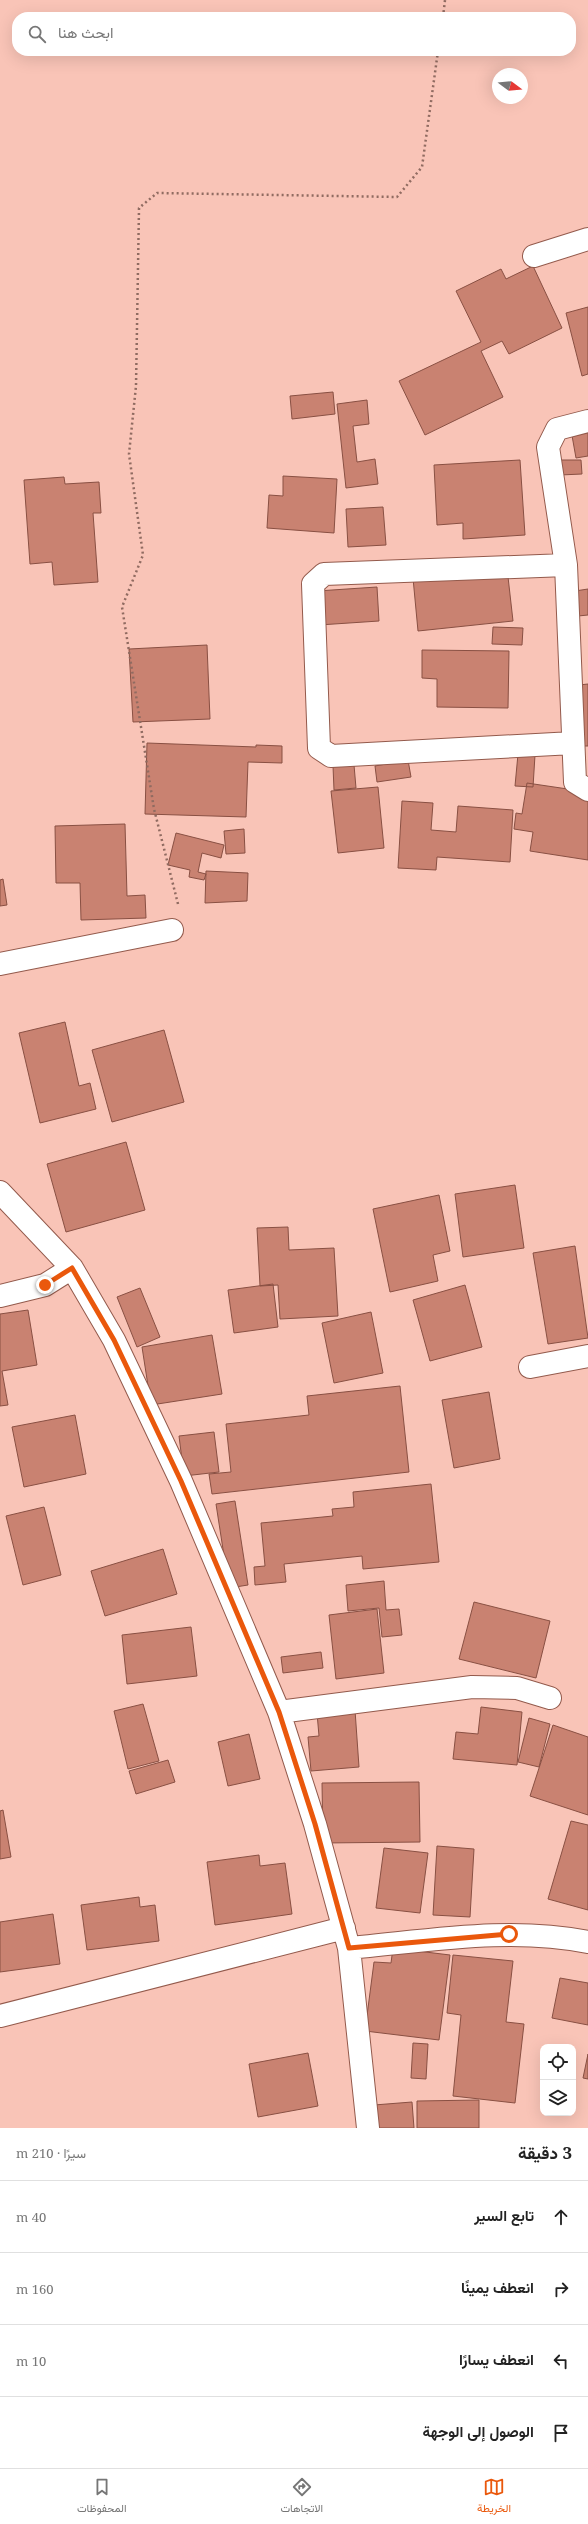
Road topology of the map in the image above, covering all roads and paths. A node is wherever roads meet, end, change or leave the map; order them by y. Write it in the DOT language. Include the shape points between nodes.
graph roads {
  1 [pos="445,0"];
  2 [pos="443,12"];
  3 [pos="437,56"];
  4 [pos="588,239"];
  5 [pos="534,256"];
  6 [pos="588,421"];
  7 [pos="566,565"];
  8 [pos="573,743"];
  9 [pos="588,790"];
  10 [pos="172,930"];
  11 [pos="0,964"];
  12 [pos="0,1192"];
  13 [pos="72,1268"];
  14 [pos="0,1296"];
  15 [pos="588,1356"];
  16 [pos="530,1367"];
  17 [pos="550,1698"];
  18 [pos="279,1712"];
  19 [pos="346,1938"];
  20 [pos="588,1942"];
  21 [pos="0,2016"];
  22 [pos="368,2128"];
  1 -- 2 [label="path"];
  3 -- 10 [label="path" via="422,167 397,198 157,192 139,208 136,386 129,454 143,555 122,607 154,809 179,901"];
  4 -- 5 [label="street"];
  6 -- 7 [label="street" via="557,429 548,447"];
  7 -- 8 [label="street"];
  7 -- 8 [label="street" via="324,574 313,584 319,748 331,756"];
  8 -- 9 [label="street" via="575,782"];
  10 -- 11 [label="street"];
  12 -- 13 [label="street"];
  13 -- 14 [label="street" via="45,1285"];
  13 -- 18 [label="street" via="114,1340 181,1481"];
  15 -- 16 [label="street"];
  17 -- 18 [label="street" via="517,1688 472,1687"];
  18 -- 19 [label="street" via="315,1824"];
  19 -- 20 [label="street" via="509,1934 562,1936"];
  19 -- 21 [label="street"];
  19 -- 22 [label="street"];
}
